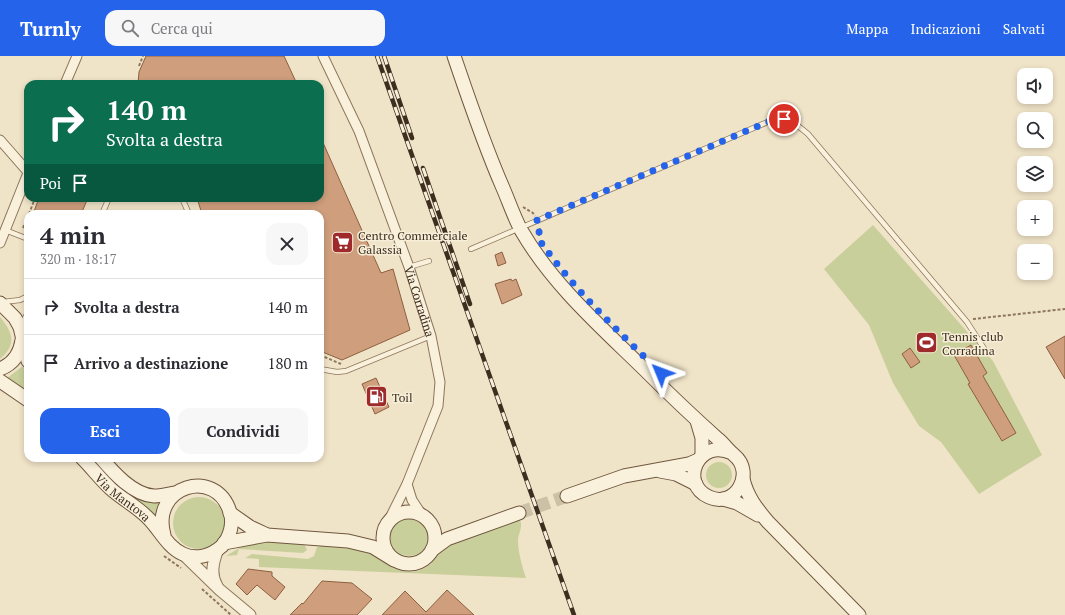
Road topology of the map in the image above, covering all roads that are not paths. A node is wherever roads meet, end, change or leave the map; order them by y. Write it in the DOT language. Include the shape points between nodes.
graph roads {
  1 [pos="76,56"];
  2 [pos="323,56"];
  3 [pos="454,56"];
  4 [pos="67,80"];
  5 [pos="0,140"];
  6 [pos="24,167"];
  7 [pos="24,182"];
  8 [pos="520,228"];
  9 [pos="5,230"];
  10 [pos="24,237"];
  11 [pos="0,243"];
  12 [pos="471,249"];
  13 [pos="429,261"];
  14 [pos="409,267"];
  15 [pos="24,298"];
  16 [pos="0,302"];
  17 [pos="24,320"];
  18 [pos="20,327"];
  19 [pos="431,336"];
  20 [pos="22,340"];
  21 [pos="24,347"];
  22 [pos="985,350"];
  23 [pos="0,369"];
  24 [pos="324,370"];
  25 [pos="0,381"];
  26 [pos="24,397"];
  27 [pos="697,421"];
  28 [pos="732,453"];
  29 [pos="700,458"];
  30 [pos="86,462"];
  31 [pos="105,462"];
  32 [pos="656,470"];
  33 [pos="743,479"];
  34 [pos="407,484"];
  35 [pos="696,484"];
  36 [pos="176,493"];
  37 [pos="567,496"];
  38 [pos="723,499"];
  39 [pos="230,513"];
  40 [pos="519,513"];
  41 [pos="426,519"];
  42 [pos="768,522"];
  43 [pos="387,523"];
  44 [pos="469,530"];
  45 [pos="267,535"];
  46 [pos="164,536"];
  47 [pos="348,541"];
  48 [pos="221,546"];
  49 [pos="432,550"];
  50 [pos="182,554"];
  51 [pos="394,560"];
  52 [pos="220,590"];
  53 [pos="250,615"];
  54 [pos="859,615"];
  1 -- 4 [label="street"];
  2 -- 14 [label="street, Via Corradina" via="358,131"];
  3 -- 8 [label="main road" via="487,151"];
  5 -- 6 [label="street"];
  7 -- 9 [label="street"];
  8 -- 12 [label="lane"];
  8 -- 22 [label="lane" via="770,121 784,119 795,123 808,134 966,322"];
  8 -- 27 [label="main road" via="546,268 574,300"];
  9 -- 10 [label="lane"];
  9 -- 11 [label="street"];
  13 -- 14 [label="lane"];
  14 -- 19 [label="street, Via Corradina"];
  15 -- 16 [label="lane"];
  16 -- 18 [label="main road"];
  17 -- 18 [label="lane"];
  18 -- 20 [label="main road"];
  19 -- 24 [label="lane" via="346,371"];
  19 -- 34 [label="street, Via Corradina" via="440,382 438,406"];
  20 -- 21 [label="main road"];
  20 -- 23 [label="main road" via="16,358"];
  25 -- 26 [label="main road"];
  27 -- 28 [label="main road"];
  27 -- 29 [label="main road" via="702,438"];
  28 -- 29 [label="main road" via="720,449 707,452"];
  28 -- 33 [label="main road" via="743,467"];
  29 -- 32 [label="main road" via="689,464"];
  29 -- 35 [label="main road" via="694,471"];
  30 -- 46 [label="main road, Via Mantova" via="111,489 147,517"];
  31 -- 36 [label="main road, Via Mantova" via="126,484 137,490 152,496"];
  32 -- 35 [label="main road" via="676,474"];
  32 -- 37 [label="main road" via="624,476"];
  33 -- 38 [label="main road" via="738,490"];
  33 -- 42 [label="main road" via="746,492"];
  34 -- 41 [label="street" via="412,500"];
  34 -- 43 [label="street, Via Corradina"];
  35 -- 38 [label="main road" via="706,496"];
  36 -- 39 [label="main road, Via Mantova" via="184,488 204,487 221,496"];
  36 -- 46 [label="main road, Via Mantova" via="169,499 163,512"];
  38 -- 42 [label="main road" via="752,510"];
  39 -- 45 [label="main road"];
  39 -- 48 [label="main road, Via Mantova" via="231,529"];
  40 -- 44 [label="main road"];
  41 -- 43 [label="main road" via="414,512 405,512 397,514"];
  41 -- 44 [label="main road" via="437,528 448,531"];
  41 -- 49 [label="main road" via="435,536"];
  42 -- 54 [label="main road"];
  43 -- 47 [label="main road" via="364,538"];
  43 -- 51 [label="main road" via="382,542 384,549"];
  44 -- 49 [label="main road" via="447,539"];
  45 -- 47 [label="main road"];
  45 -- 48 [label="main road"];
  46 -- 50 [label="main road, Via Mantova"];
  47 -- 51 [label="main road" via="373,547"];
  48 -- 50 [label="main road" via="212,553 197,557"];
  48 -- 52 [label="street, Via Mantova" via="213,563 214,580"];
  49 -- 51 [label="main road" via="420,562 411,565"];
  50 -- 52 [label="street, Via Mantova"];
  52 -- 53 [label="street, Via Mantova"];
}
